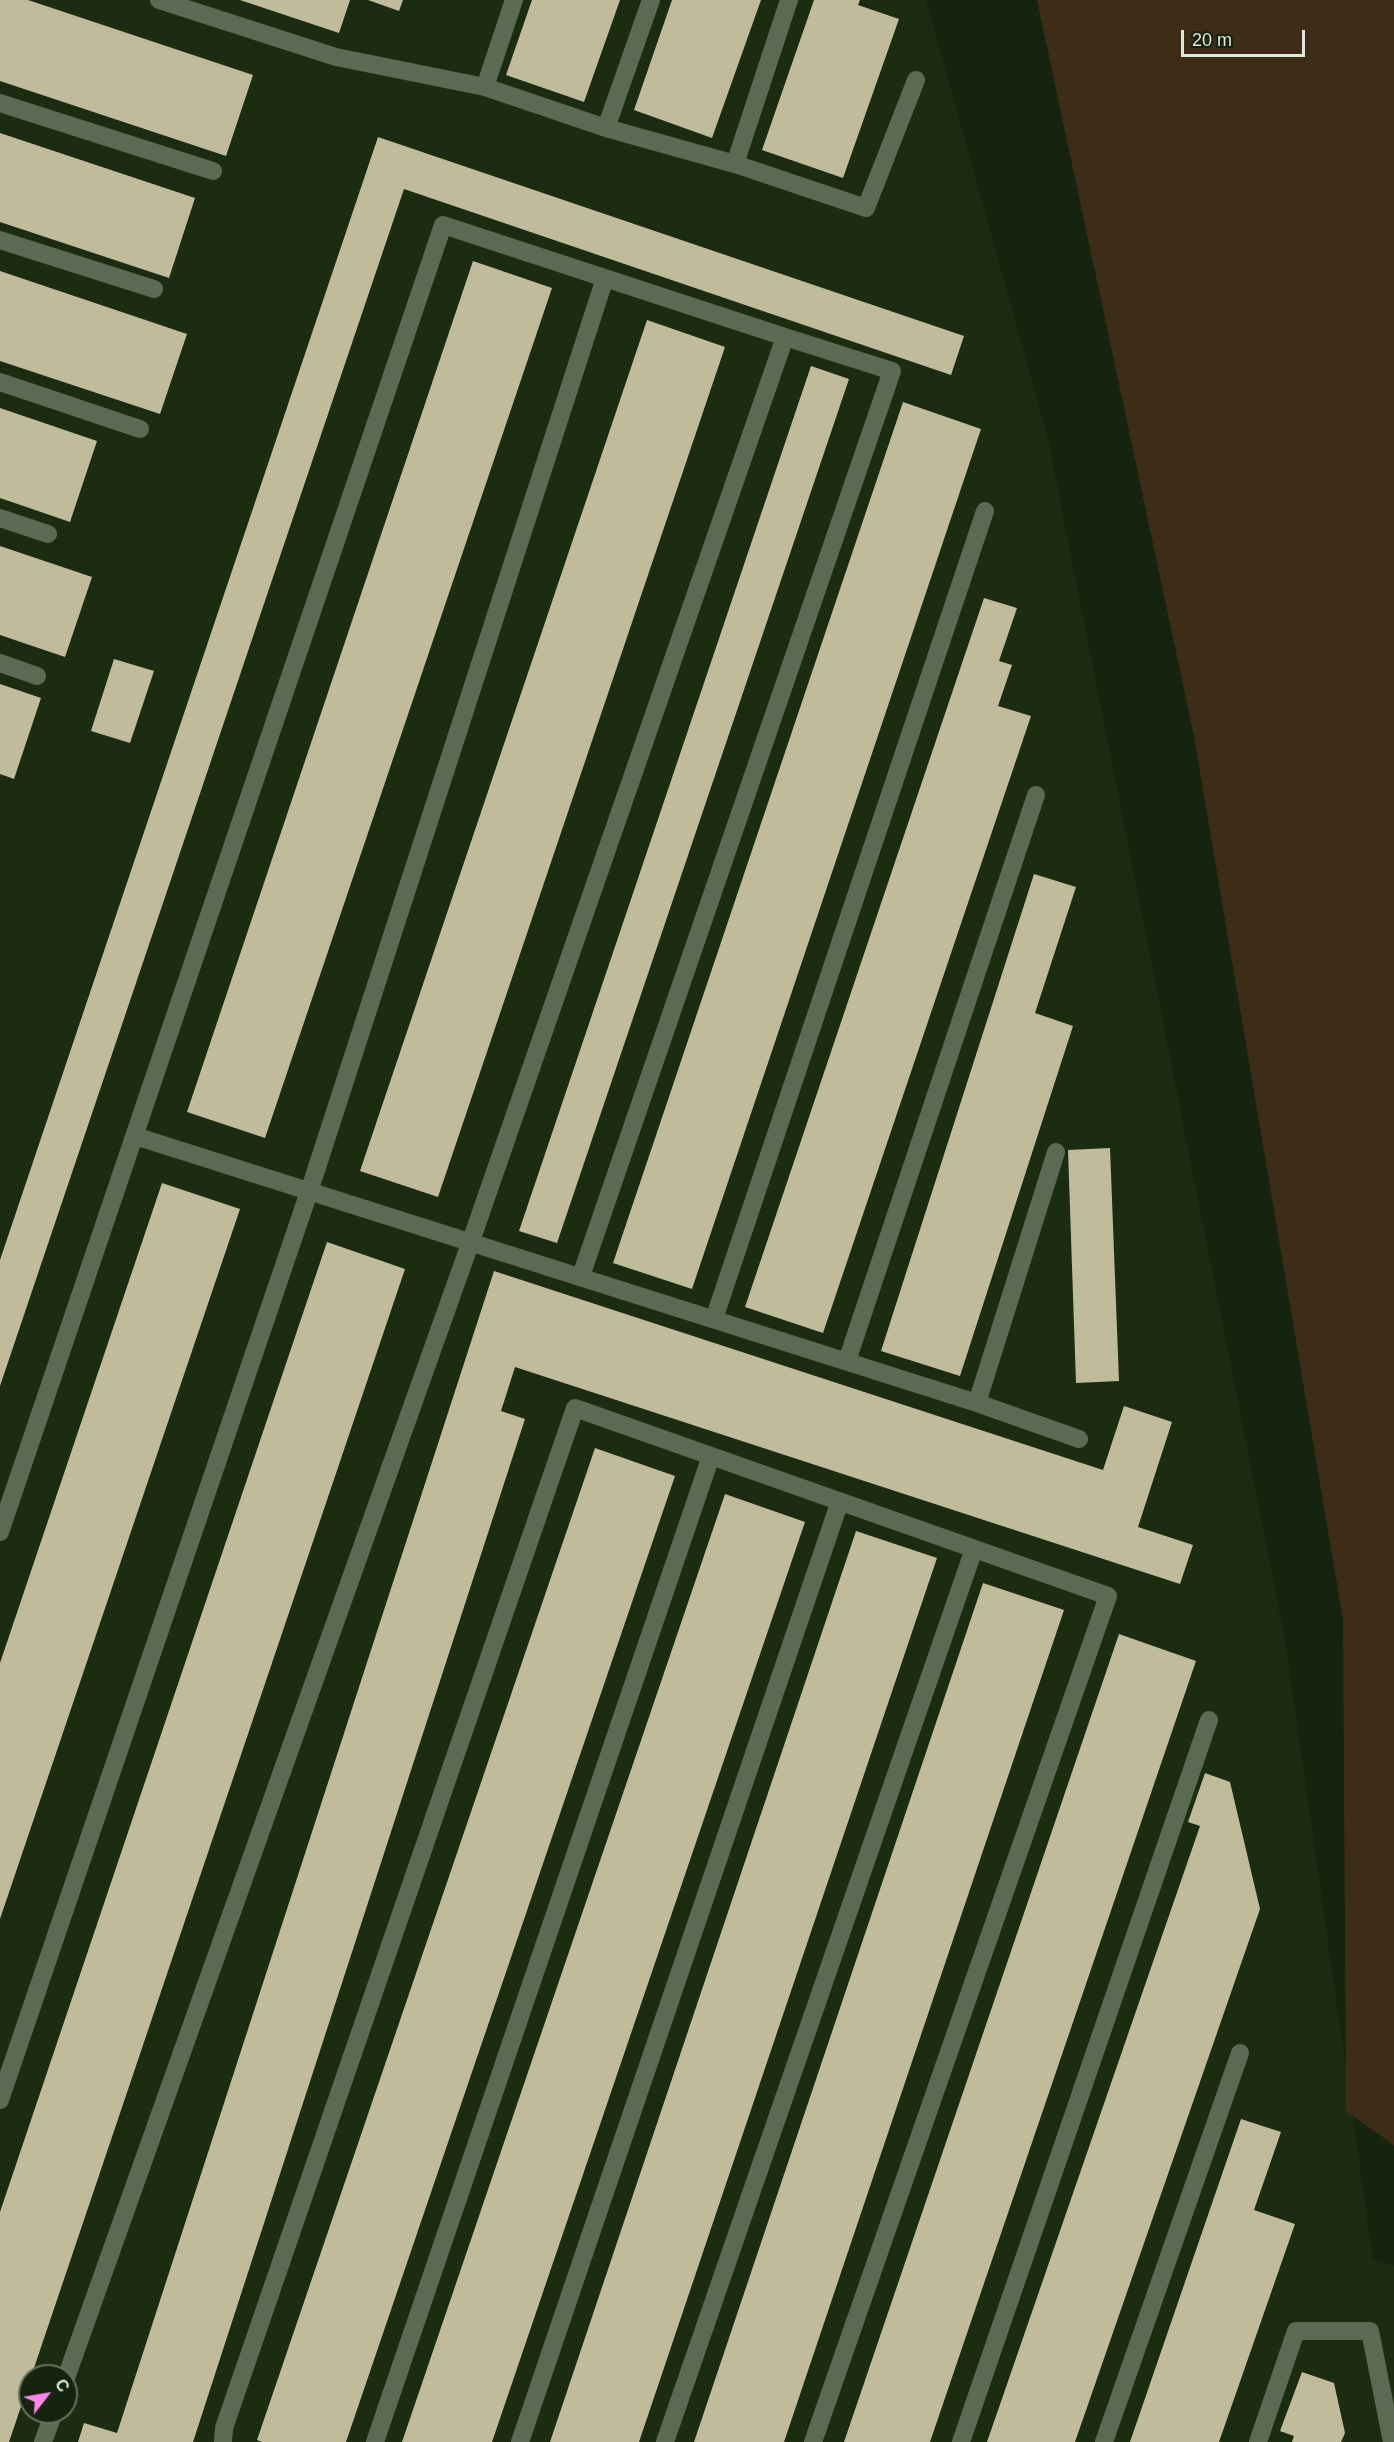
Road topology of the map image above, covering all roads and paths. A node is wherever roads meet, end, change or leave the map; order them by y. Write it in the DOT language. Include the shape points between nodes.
graph roads {
  1 [pos="159,0"];
  2 [pos="514,0"];
  3 [pos="651,0"];
  4 [pos="789,0"];
  5 [pos="916,80"];
  6 [pos="485,87"];
  7 [pos="0,103"];
  8 [pos="606,128"];
  9 [pos="735,164"];
  10 [pos="213,171"];
  11 [pos="0,240"];
  12 [pos="605,278"];
  13 [pos="154,289"];
  14 [pos="784,337"];
  15 [pos="0,382"];
  16 [pos="140,429"];
  17 [pos="985,511"];
  18 [pos="0,518"];
  19 [pos="48,534"];
  20 [pos="0,663"];
  21 [pos="37,676"];
  22 [pos="1036,795"];
  23 [pos="135,1136"];
  24 [pos="1056,1152"];
  25 [pos="309,1192"];
  26 [pos="471,1241"];
  27 [pos="581,1276"];
  28 [pos="714,1319"];
  29 [pos="846,1361"];
  30 [pos="978,1404"];
  31 [pos="1079,1439"];
  32 [pos="711,1456"];
  33 [pos="840,1501"];
  34 [pos="0,1532"];
  35 [pos="974,1549"];
  36 [pos="1209,1720"];
  37 [pos="1240,2053"];
  38 [pos="0,2100"];
  39 [pos="71,2364"];
  40 [pos="50,2424"];
  41 [pos="43,2442"];
  42 [pos="223,2442"];
  43 [pos="375,2442"];
  44 [pos="520,2442"];
  45 [pos="665,2442"];
  46 [pos="813,2442"];
  47 [pos="961,2442"];
  48 [pos="1104,2442"];
  49 [pos="1258,2442"];
  50 [pos="1392,2442"];
  1 -- 6 [label="lane" via="336,57"];
  2 -- 6 [label="lane"];
  3 -- 8 [label="lane"];
  4 -- 9 [label="lane"];
  5 -- 9 [label="lane" via="866,208"];
  6 -- 8 [label="lane"];
  7 -- 10 [label="lane"];
  8 -- 9 [label="lane"];
  11 -- 13 [label="lane"];
  12 -- 14 [label="lane"];
  12 -- 23 [label="lane" via="443,225"];
  12 -- 25 [label="lane"];
  14 -- 26 [label="lane"];
  14 -- 27 [label="lane" via="892,371"];
  15 -- 16 [label="lane"];
  17 -- 28 [label="lane"];
  18 -- 19 [label="lane"];
  20 -- 21 [label="lane"];
  22 -- 29 [label="lane"];
  23 -- 25 [label="lane"];
  23 -- 34 [label="lane"];
  24 -- 30 [label="lane"];
  25 -- 26 [label="lane"];
  25 -- 38 [label="lane"];
  26 -- 27 [label="lane"];
  26 -- 39 [label="lane"];
  27 -- 28 [label="lane"];
  28 -- 29 [label="lane"];
  29 -- 30 [label="lane"];
  30 -- 31 [label="lane"];
  32 -- 33 [label="lane"];
  32 -- 42 [label="lane" via="575,1408 224,2428"];
  32 -- 43 [label="lane"];
  33 -- 35 [label="lane"];
  33 -- 44 [label="lane"];
  35 -- 45 [label="lane"];
  35 -- 46 [label="lane" via="1108,1596"];
  36 -- 47 [label="lane"];
  37 -- 48 [label="lane"];
  40 -- 41 [label="lane"];
  49 -- 50 [label="lane" via="1296,2331 1370,2331"];
}
